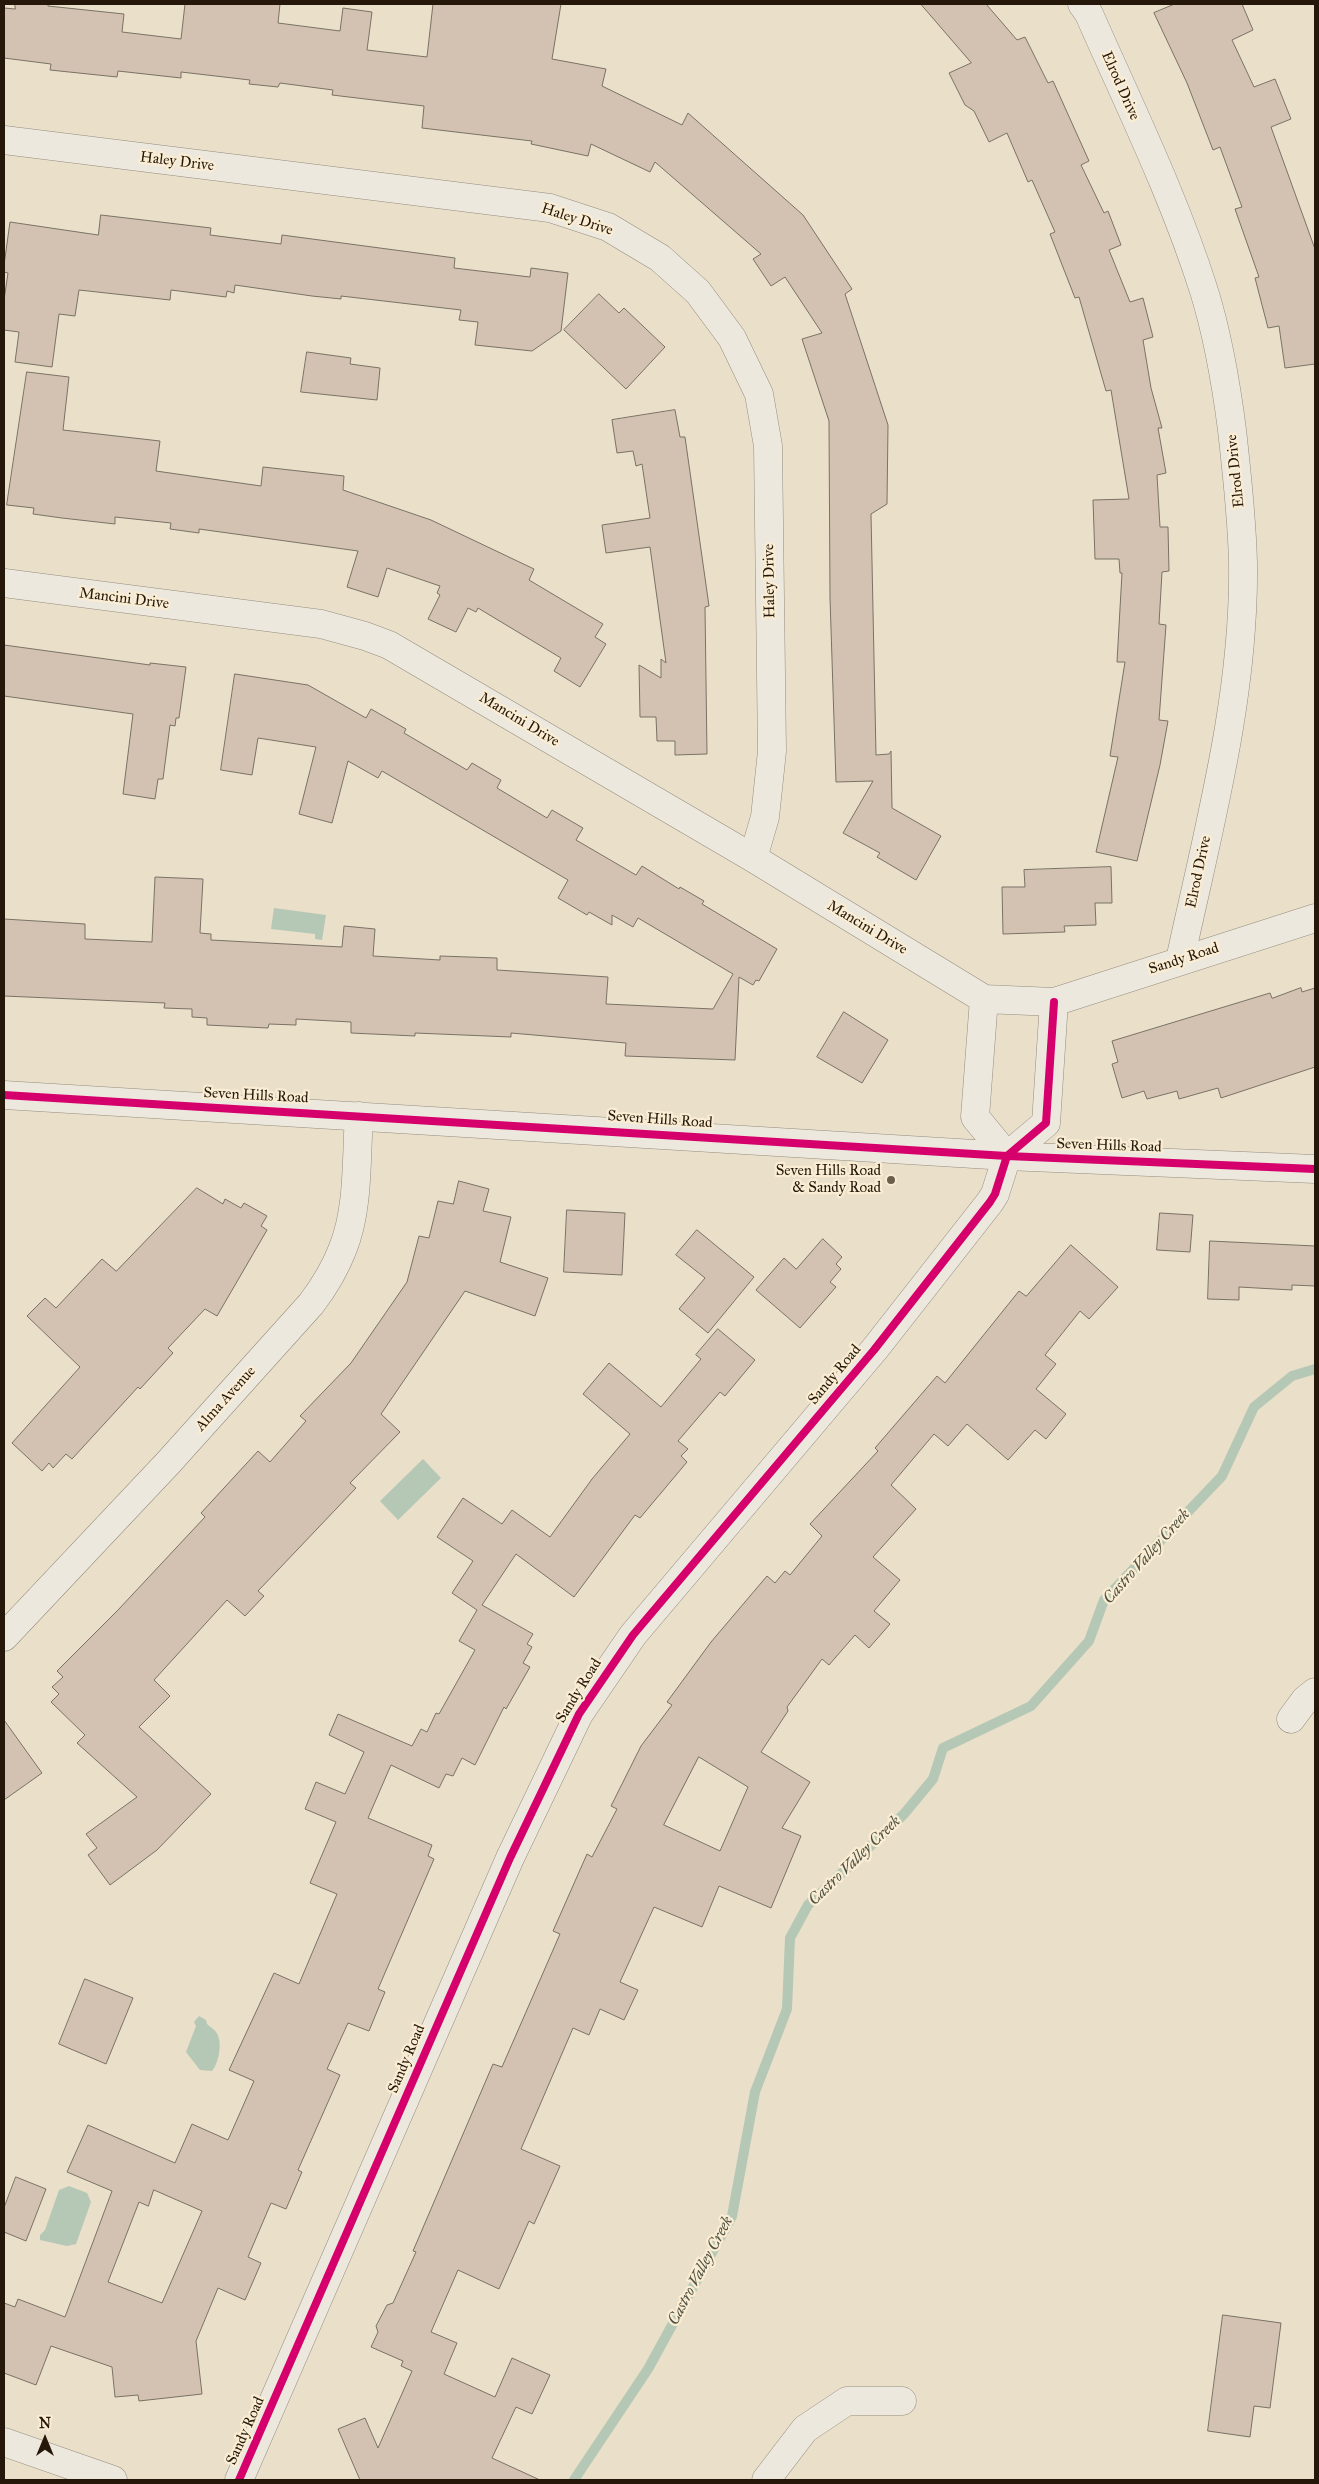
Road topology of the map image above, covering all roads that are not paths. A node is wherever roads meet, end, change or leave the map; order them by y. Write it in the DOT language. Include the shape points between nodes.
graph roads {
  1 [pos="1082,4"];
  2 [pos="4,140"];
  3 [pos="4,583"];
  4 [pos="753,858"];
  5 [pos="1315,918"];
  6 [pos="1180,960"];
  7 [pos="984,999"];
  8 [pos="1054,1002"];
  9 [pos="4,1095"];
  10 [pos="359,1116"];
  11 [pos="1007,1156"];
  12 [pos="1315,1169"];
  13 [pos="4,1637"];
  14 [pos="1315,1692"];
  15 [pos="1291,1719"];
  16 [pos="902,2401"];
  17 [pos="4,2442"];
  18 [pos="114,2480"];
  19 [pos="240,2480"];
  20 [pos="766,2480"];
  1 -- 6 [label="street, Elrod Drive" via="1176,215 1204,291 1220,352 1239,490 1243,564 1231,714"];
  2 -- 4 [label="street, Haley Drive" via="550,208 608,227 660,258 698,292 732,338 758,394 768,446 772,751 765,817"];
  3 -- 4 [label="street, Mancini Drive" via="321,624 365,636 425,664"];
  4 -- 7 [label="street, Mancini Drive"];
  5 -- 6 [label="street, Sandy Road"];
  6 -- 8 [label="street, Sandy Road"];
  7 -- 8 [label="street, Sandy Road"];
  7 -- 11 [label="street" via="976,1117"];
  8 -- 11 [label="street" via="1046,1123"];
  9 -- 10 [label="street, Seven Hills Road"];
  10 -- 11 [label="street, Seven Hills Road"];
  10 -- 13 [label="street, Alma Avenue" via="349,1227 344,1247 324,1286 168,1463"];
  11 -- 12 [label="street, Seven Hills Road"];
  11 -- 19 [label="street, Sandy Road" via="990,1202 874,1350 633,1635 579,1714 506,1867"];
  14 -- 15 [label="street"];
  16 -- 20 [label="street" via="848,2401 805,2429"];
  17 -- 18 [label="street"];
}
